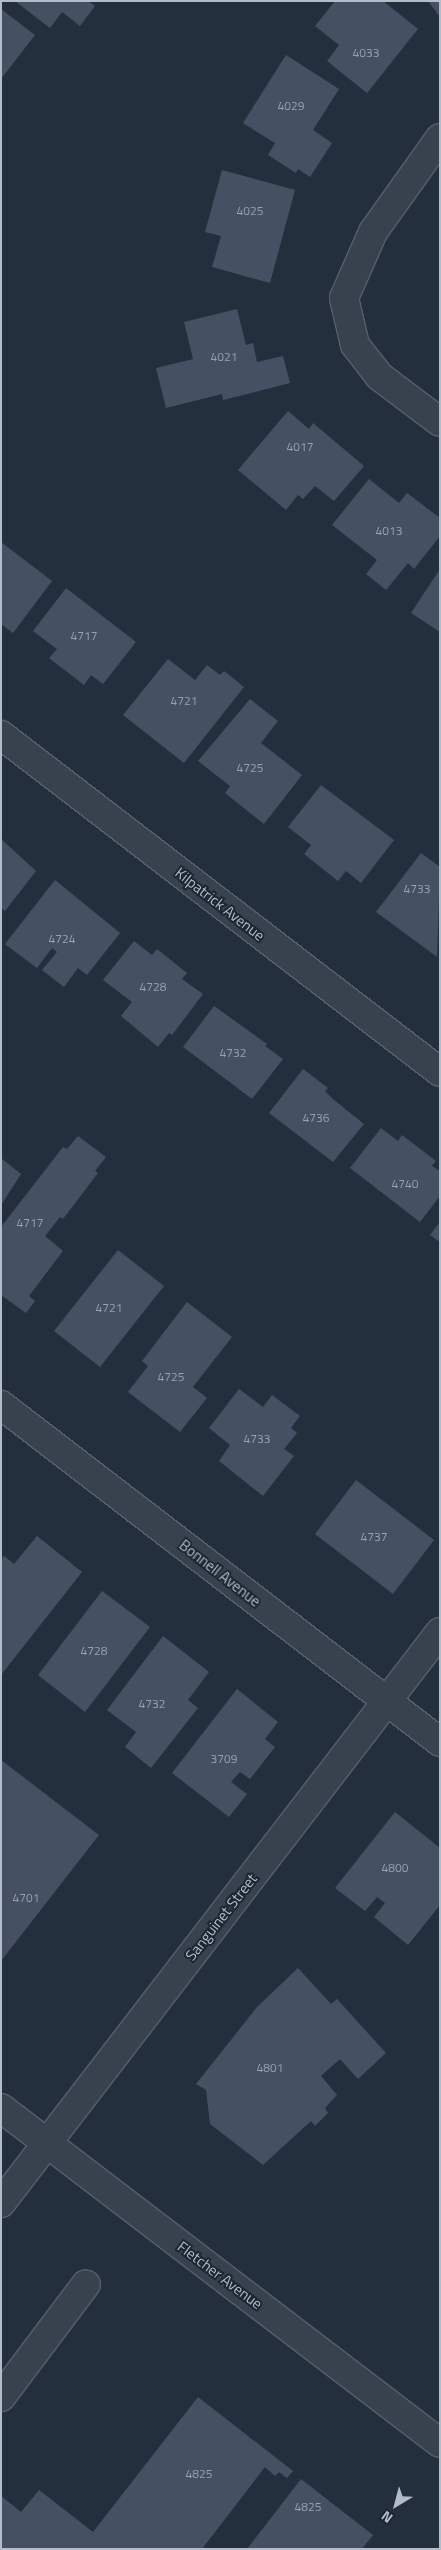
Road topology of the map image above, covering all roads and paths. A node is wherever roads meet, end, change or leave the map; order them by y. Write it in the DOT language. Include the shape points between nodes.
graph roads {
  1 [pos="440,138"];
  2 [pos="440,422"];
  3 [pos="1,735"];
  4 [pos="440,1072"];
  5 [pos="1,1405"];
  6 [pos="440,1632"];
  7 [pos="387,1701"];
  8 [pos="440,1742"];
  9 [pos="1,2108"];
  10 [pos="47,2143"];
  11 [pos="1,2203"];
  12 [pos="86,2284"];
  13 [pos="1,2397"];
  14 [pos="440,2443"];
  1 -- 2 [label="street" via="374,232 344,298 355,345 379,376"];
  3 -- 4 [label="street, Kilpatrick Avenue"];
  5 -- 7 [label="street, Bonnell Avenue"];
  6 -- 7 [label="street, Sanguinet Street"];
  7 -- 8 [label="street, Bonnell Avenue"];
  7 -- 10 [label="street, Sanguinet Street"];
  9 -- 10 [label="street, Fletcher Avenue"];
  10 -- 11 [label="street, Sanguinet Street"];
  10 -- 14 [label="street, Fletcher Avenue"];
  12 -- 13 [label="street"];
}
